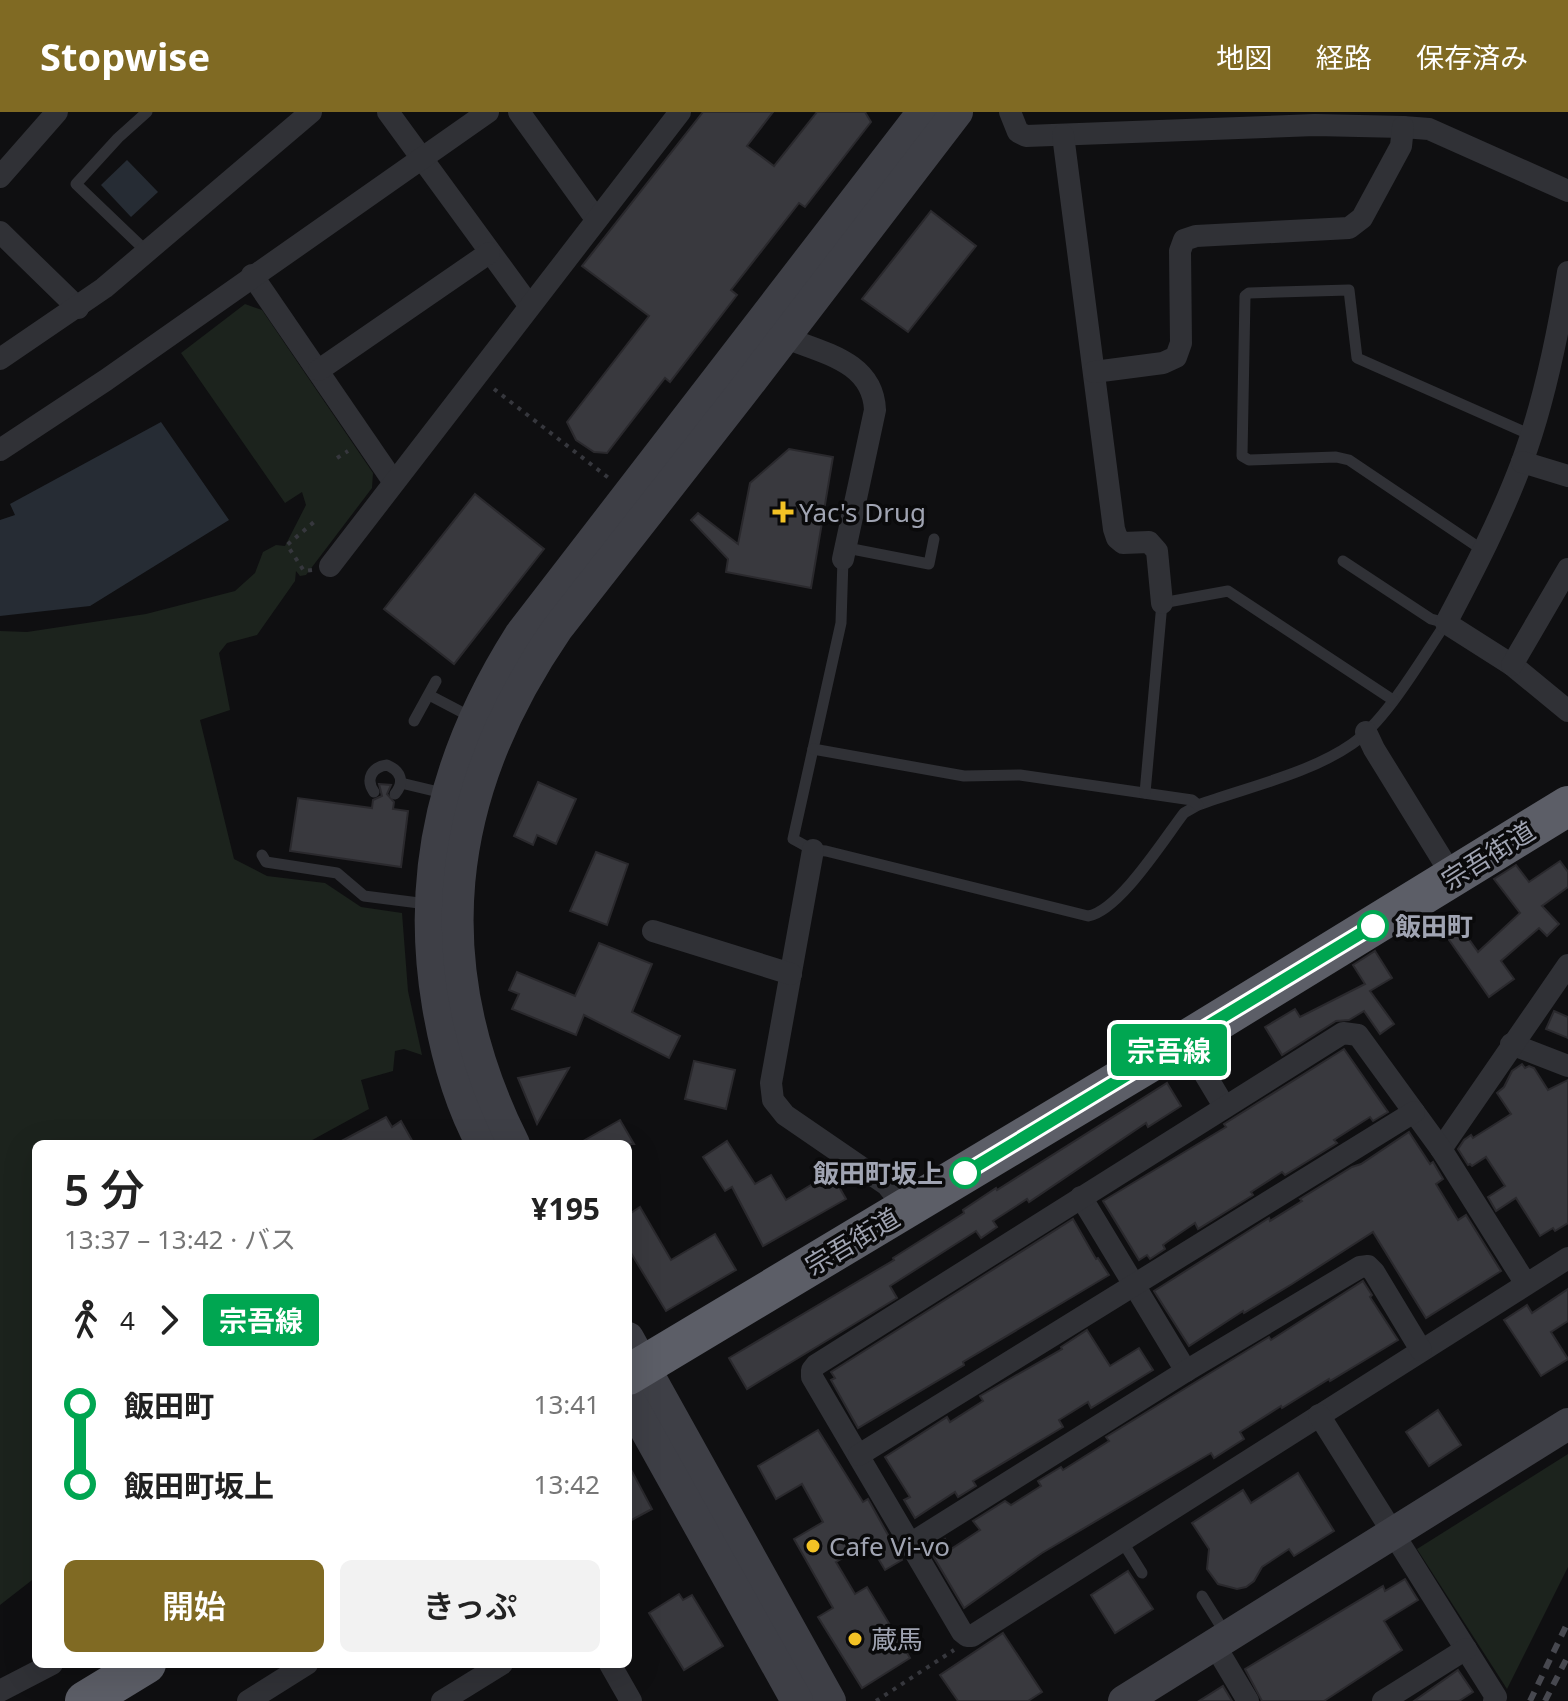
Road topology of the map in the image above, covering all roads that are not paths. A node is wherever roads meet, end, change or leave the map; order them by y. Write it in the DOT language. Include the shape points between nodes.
graph roads {
  1 [pos="57,112"];
  2 [pos="147,112"];
  3 [pos="311,112"];
  4 [pos="388,112"];
  5 [pos="488,112"];
  6 [pos="519,112"];
  7 [pos="680,112"];
  8 [pos="923,112"];
  9 [pos="957,112"];
  10 [pos="1010,112"];
  11 [pos="1316,119"];
  12 [pos="1433,121"];
  13 [pos="1403,127"];
  14 [pos="1063,135"];
  15 [pos="422,158"];
  16 [pos="0,177"];
  17 [pos="1568,191"];
  18 [pos="596,219"];
  19 [pos="0,232"];
  20 [pos="146,251"];
  21 [pos="489,253"];
  22 [pos="1568,272"];
  23 [pos="252,275"];
  24 [pos="529,305"];
  25 [pos="78,308"];
  26 [pos="784,337"];
  27 [pos="0,359"];
  28 [pos="319,370"];
  29 [pos="1094,372"];
  30 [pos="1531,435"];
  31 [pos="0,450"];
  32 [pos="1522,462"];
  33 [pos="1568,476"];
  34 [pos="393,481"];
  35 [pos="934,539"];
  36 [pos="1484,551"];
  37 [pos="845,554"];
  38 [pos="1343,561"];
  39 [pos="330,566"];
  40 [pos="1568,569"];
  41 [pos="1162,603"];
  42 [pos="1446,623"];
  43 [pos="1512,665"];
  44 [pos="436,681"];
  45 [pos="429,695"];
  46 [pos="1393,700"];
  47 [pos="1568,711"];
  48 [pos="474,719"];
  49 [pos="414,721"];
  50 [pos="1366,732"];
  51 [pos="813,749"];
  52 [pos="368,784"];
  53 [pos="1145,793"];
  54 [pos="447,794"];
  55 [pos="1198,805"];
  56 [pos="1568,806"];
  57 [pos="813,850"];
  58 [pos="262,855"];
  59 [pos="1453,877"];
  60 [pos="431,904"];
  61 [pos="653,931"];
  62 [pos="1568,965"];
  63 [pos="791,974"];
  64 [pos="1185,1041"];
  65 [pos="1511,1044"];
  66 [pos="1568,1066"];
  67 [pos="1224,1106"];
  68 [pos="1414,1112"];
  69 [pos="480,1140"];
  70 [pos="512,1140"];
  71 [pos="1441,1149"];
  72 [pos="1081,1197"];
  73 [pos="906,1209"];
  74 [pos="1568,1258"];
  75 [pos="1134,1283"];
  76 [pos="1526,1284"];
  77 [pos="1421,1350"];
  78 [pos="632,1369"];
  79 [pos="1186,1371"];
  80 [pos="1319,1415"];
  81 [pos="1568,1424"];
  82 [pos="859,1455"];
  83 [pos="1393,1533"];
  84 [pos="1122,1541"];
  85 [pos="910,1544"];
  86 [pos="1142,1573"];
  87 [pos="1202,1596"];
  88 [pos="1220,1640"];
  89 [pos="1466,1649"];
  90 [pos="44,1668"];
  91 [pos="139,1668"];
  92 [pos="301,1668"];
  93 [pos="496,1668"];
  94 [pos="612,1668"];
  95 [pos="0,1691"];
  96 [pos="85,1701"];
  97 [pos="248,1701"];
  98 [pos="442,1701"];
  99 [pos="631,1701"];
  100 [pos="797,1701"];
  101 [pos="830,1701"];
  102 [pos="1124,1701"];
  103 [pos="1248,1701"];
  104 [pos="1383,1701"];
  105 [pos="1494,1701"];
  1 -- 16 [label="street"];
  2 -- 20 [label="lane" via="76,184"];
  3 -- 20 [label="street"];
  4 -- 15 [label="street"];
  5 -- 15 [label="street"];
  6 -- 18 [label="street"];
  7 -- 18 [label="street"];
  8 -- 48 [label="street" via="520,635"];
  9 -- 26 [label="street"];
  10 -- 14 [label="street" via="1018,132 1026,136"];
  11 -- 13 [label="street"];
  11 -- 14 [label="street"];
  12 -- 13 [label="street"];
  12 -- 17 [label="street" via="1475,148"];
  13 -- 29 [label="street" via="1401,146 1362,218 1349,228 1184,240 1181,343 1176,357"];
  14 -- 29 [label="street"];
  15 -- 21 [label="street"];
  15 -- 23 [label="street"];
  18 -- 24 [label="street"];
  19 -- 25 [label="street"];
  20 -- 25 [label="street"];
  21 -- 24 [label="street"];
  21 -- 28 [label="street"];
  22 -- 30 [label="street"];
  23 -- 28 [label="street"];
  23 -- 31 [label="street"];
  24 -- 34 [label="street"];
  25 -- 27 [label="street"];
  26 -- 37 [label="street" via="856,368 869,382 875,410 869,477"];
  26 -- 70 [label="street" via="540,654 508,710 482,775 458,884 459,964 480,1065"];
  28 -- 34 [label="street"];
  29 -- 41 [label="street" via="1114,529 1123,543 1149,542 1157,551"];
  30 -- 32 [label="street"];
  30 -- 36 [label="lane" via="1357,358 1349,290 1245,296 1242,456 1349,460"];
  32 -- 33 [label="street"];
  32 -- 36 [label="street"];
  34 -- 39 [label="street"];
  35 -- 37 [label="lane" via="929,564"];
  36 -- 42 [label="street"];
  37 -- 51 [label="lane" via="841,623"];
  38 -- 42 [label="lane" via="1431,619"];
  40 -- 43 [label="street"];
  41 -- 46 [label="lane" via="1228,591"];
  41 -- 53 [label="lane"];
  42 -- 43 [label="street"];
  42 -- 46 [label="lane"];
  43 -- 47 [label="street"];
  44 -- 45 [label="lane"];
  45 -- 48 [label="lane"];
  45 -- 49 [label="lane"];
  46 -- 50 [label="lane"];
  48 -- 54 [label="street"];
  50 -- 55 [label="lane" via="1352,745 1298,771"];
  50 -- 59 [label="street"];
  51 -- 53 [label="lane" via="964,776 1020,775"];
  51 -- 57 [label="lane" via="793,839"];
  52 -- 54 [label="lane" via="374,770 387,765 399,773 398,788"];
  53 -- 55 [label="lane"];
  54 -- 60 [label="street" via="434,850"];
  55 -- 57 [label="lane" via="1184,813 1123,893 1106,909 1088,916"];
  56 -- 59 [label="highway, 宗吾街道"];
  57 -- 63 [label="street"];
  58 -- 60 [label="lane" via="266,862 337,873 364,896"];
  59 -- 64 [label="highway, 宗吾街道"];
  60 -- 69 [label="street" via="441,1027"];
  61 -- 63 [label="street"];
  62 -- 65 [label="street"];
  63 -- 73 [label="street" via="771,1083 773,1100 785,1115 887,1185"];
  64 -- 67 [label="street"];
  64 -- 73 [label="highway, 宗吾街道"];
  65 -- 66 [label="street"];
  65 -- 71 [label="street"];
  67 -- 68 [label="street" via="1352,1032"];
  67 -- 72 [label="street"];
  68 -- 71 [label="street"];
  68 -- 75 [label="street"];
  71 -- 76 [label="street"];
  72 -- 75 [label="street"];
  72 -- 82 [label="street" via="816,1365 812,1377"];
  73 -- 78 [label="highway, 宗吾街道"];
  74 -- 76 [label="street"];
  75 -- 79 [label="street"];
  75 -- 82 [label="street"];
  76 -- 77 [label="street"];
  77 -- 79 [label="street" via="1368,1266"];
  77 -- 80 [label="street"];
  78 -- 100 [label="street"];
  78 -- 101 [label="street"];
  79 -- 85 [label="street"];
  80 -- 83 [label="street"];
  80 -- 84 [label="street"];
  81 -- 83 [label="street"];
  82 -- 85 [label="street"];
  83 -- 88 [label="street"];
  83 -- 89 [label="street"];
  84 -- 85 [label="street" via="972,1636 967,1636"];
  84 -- 86 [label="lane"];
  87 -- 88 [label="lane"];
  88 -- 102 [label="street"];
  88 -- 103 [label="street"];
  89 -- 104 [label="street"];
  89 -- 105 [label="street"];
  90 -- 95 [label="street"];
  91 -- 96 [label="highway"];
  92 -- 97 [label="street"];
  93 -- 98 [label="street"];
  94 -- 99 [label="street"];
}
